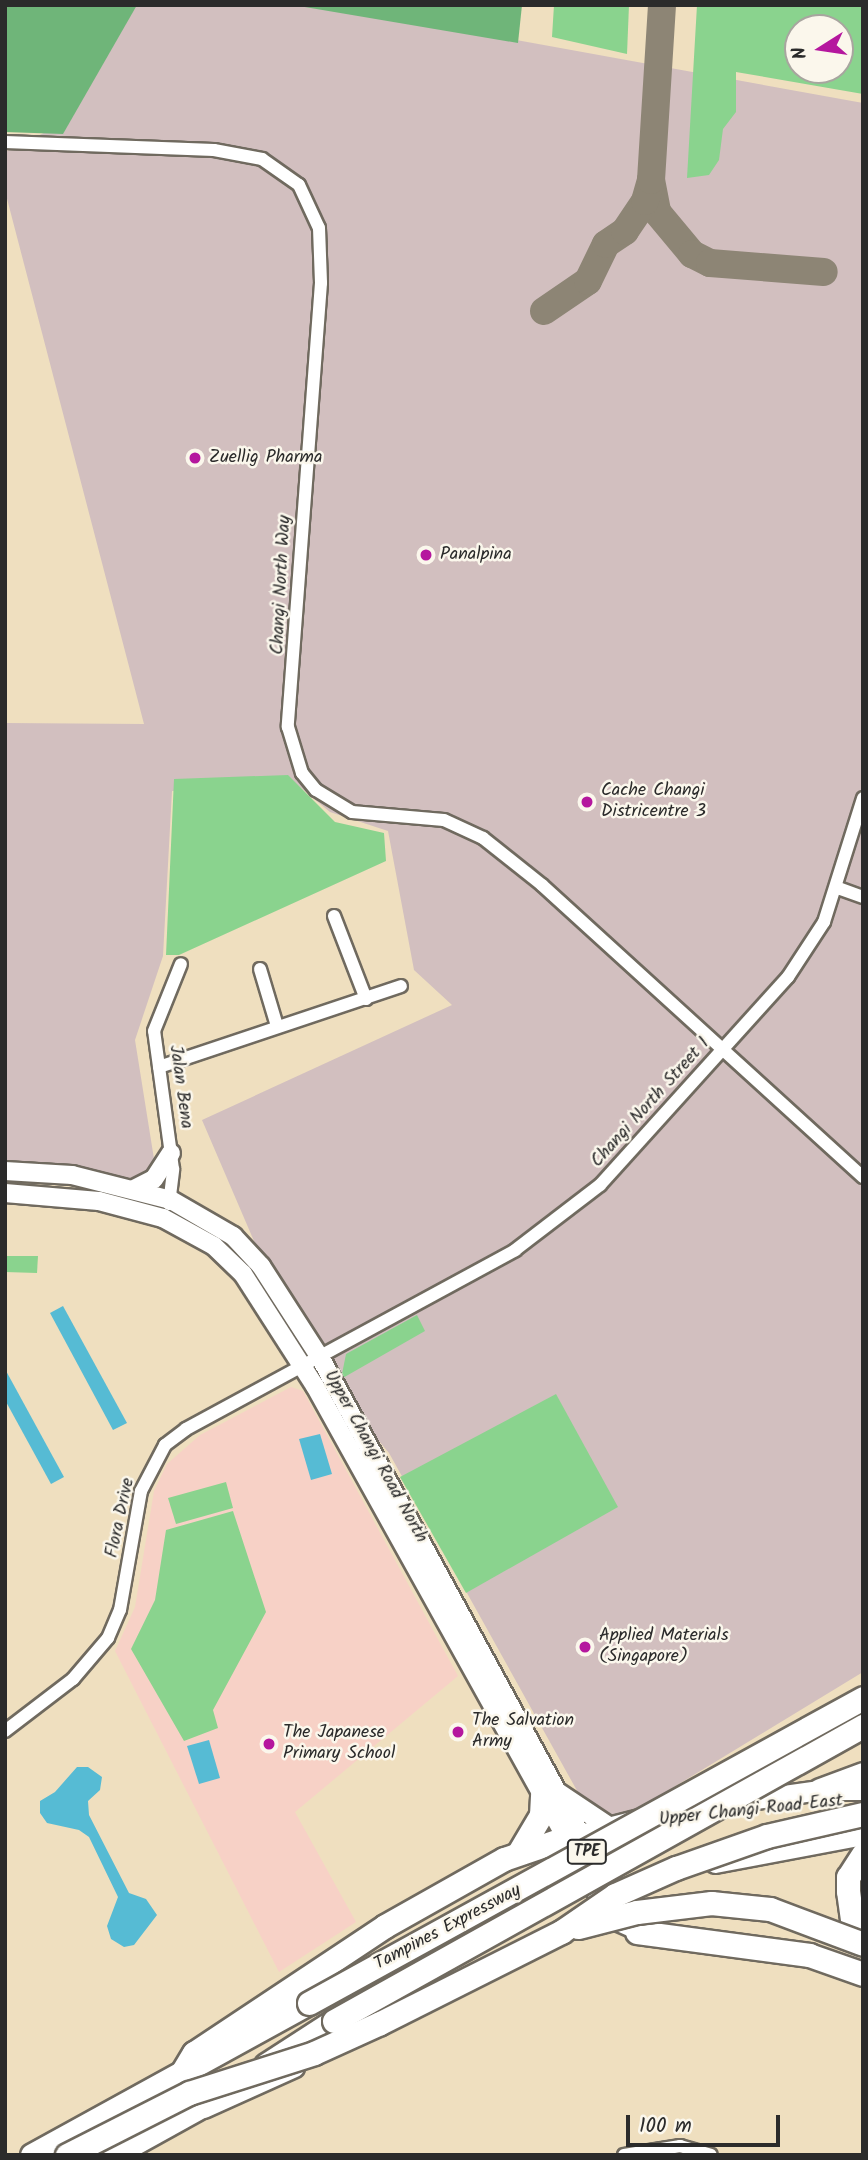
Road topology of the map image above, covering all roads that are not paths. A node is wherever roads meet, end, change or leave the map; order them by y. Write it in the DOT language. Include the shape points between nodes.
graph roads {
  1 [pos="5,142"];
  2 [pos="863,798"];
  3 [pos="838,888"];
  4 [pos="863,897"];
  5 [pos="334,916"];
  6 [pos="181,964"];
  7 [pos="260,969"];
  8 [pos="401,986"];
  9 [pos="366,999"];
  10 [pos="277,1026"];
  11 [pos="721,1051"];
  12 [pos="159,1067"];
  13 [pos="171,1153"];
  14 [pos="5,1171"];
  15 [pos="863,1177"];
  16 [pos="134,1189"];
  17 [pos="5,1193"];
  18 [pos="171,1200"];
  19 [pos="163,1218"];
  20 [pos="321,1359"];
  21 [pos="304,1367"];
  22 [pos="863,1698"];
  23 [pos="863,1726"];
  24 [pos="5,1731"];
  25 [pos="863,1774"];
  26 [pos="820,1790"];
  27 [pos="863,1790"];
  28 [pos="550,1794"];
  29 [pos="863,1799"];
  30 [pos="863,1814"];
  31 [pos="640,1818"];
  32 [pos="605,1824"];
  33 [pos="572,1835"];
  34 [pos="863,1835"];
  35 [pos="519,1852"];
  36 [pos="863,1854"];
  37 [pos="612,1900"];
  38 [pos="562,1930"];
  39 [pos="650,1933"];
  40 [pos="863,1942"];
  41 [pos="863,1974"];
  42 [pos="380,2023"];
  43 [pos="183,2071"];
  44 [pos="225,2098"];
  45 [pos="203,2106"];
  46 [pos="32,2155"];
  47 [pos="67,2155"];
  48 [pos="113,2155"];
  49 [pos="137,2155"];
  50 [pos="624,2155"];
  51 [pos="711,2155"];
  1 -- 11 [label="street, Changi North Way" via="214,150 262,159 299,186 319,228 321,283 288,727 302,773 324,796 352,812 444,820 468,828 542,885"];
  2 -- 3 [label="street, Changi North Street 1"];
  3 -- 4 [label="street"];
  3 -- 11 [label="street, Changi North Street 1" via="824,922 788,977"];
  5 -- 9 [label="street"];
  6 -- 12 [label="street, Jalan Bena" via="156,1023"];
  7 -- 10 [label="street"];
  8 -- 9 [label="street"];
  9 -- 10 [label="street"];
  10 -- 12 [label="street"];
  11 -- 15 [label="street, Changi North Way"];
  11 -- 20 [label="street, Changi North Street 1" via="640,1145 575,1205 515,1250"];
  12 -- 13 [label="street, Jalan Bena"];
  13 -- 16 [label="street" via="153,1179"];
  13 -- 18 [label="street, Jalan Bena"];
  14 -- 16 [label="street, Upper Changi Road North" via="72,1175"];
  16 -- 18 [label="street, Upper Changi Road North"];
  17 -- 19 [label="street, Upper Changi Road North" via="99,1201"];
  18 -- 19 [label="street, Jalan Bena"];
  18 -- 20 [label="street, Upper Changi Road North" via="236,1240 280,1292"];
  19 -- 21 [label="street, Upper Changi Road North" via="214,1246 243,1274"];
  20 -- 21 [label="street, Flora Drive"];
  20 -- 28 [label="street, Upper Changi Road North"];
  21 -- 24 [label="street, Flora Drive" via="186,1429 165,1445 141,1491 120,1610 108,1638 73,1679"];
  21 -- 28 [label="street, Upper Changi Road North"];
  22 -- 43 [label="highway, Tampines Expressway / TPE, bridge"];
  23 -- 45 [label="highway, Tampines Expressway / TPE, bridge" via="334,2021"];
  25 -- 26 [label="highway"];
  26 -- 27 [label="main road, Upper Changi Road East"];
  26 -- 31 [label="main road, Upper Changi Road East"];
  28 -- 32 [label="main road"];
  28 -- 33 [label="street, Upper Changi Road North"];
  28 -- 35 [label="highway"];
  29 -- 31 [label="main road, Upper Changi Road East" via="658,1822"];
  30 -- 38 [label="highway, bridge" via="767,1836 676,1868 615,1895"];
  31 -- 32 [label="main road, Upper Changi Road East"];
  32 -- 33 [label="main road, Upper Changi Road East"];
  33 -- 35 [label="highway"];
  33 -- 37 [label="street, Upper Changi Road North"];
  34 -- 37 [label="main road, Upper Changi Road East" via="698,1867"];
  35 -- 43 [label="highway" via="385,1926 194,2053"];
  36 -- 40 [label="highway" via="848,1877 853,1928"];
  37 -- 38 [label="highway"];
  37 -- 39 [label="highway" via="614,1917"];
  38 -- 39 [label="highway"];
  38 -- 40 [label="highway, bridge" via="637,1912 710,1903 770,1909"];
  38 -- 42 [label="highway, bridge"];
  39 -- 41 [label="highway" via="808,1955"];
  42 -- 44 [label="highway"];
  42 -- 47 [label="highway, bridge" via="314,2053 189,2094"];
  43 -- 46 [label="highway, Tampines Expressway / TPE"];
  44 -- 45 [label="highway"];
  44 -- 49 [label="highway" via="190,2127"];
  45 -- 48 [label="highway, Tampines Expressway / TPE"];
  50 -- 51 [label="street" via="680,2146"];
}
